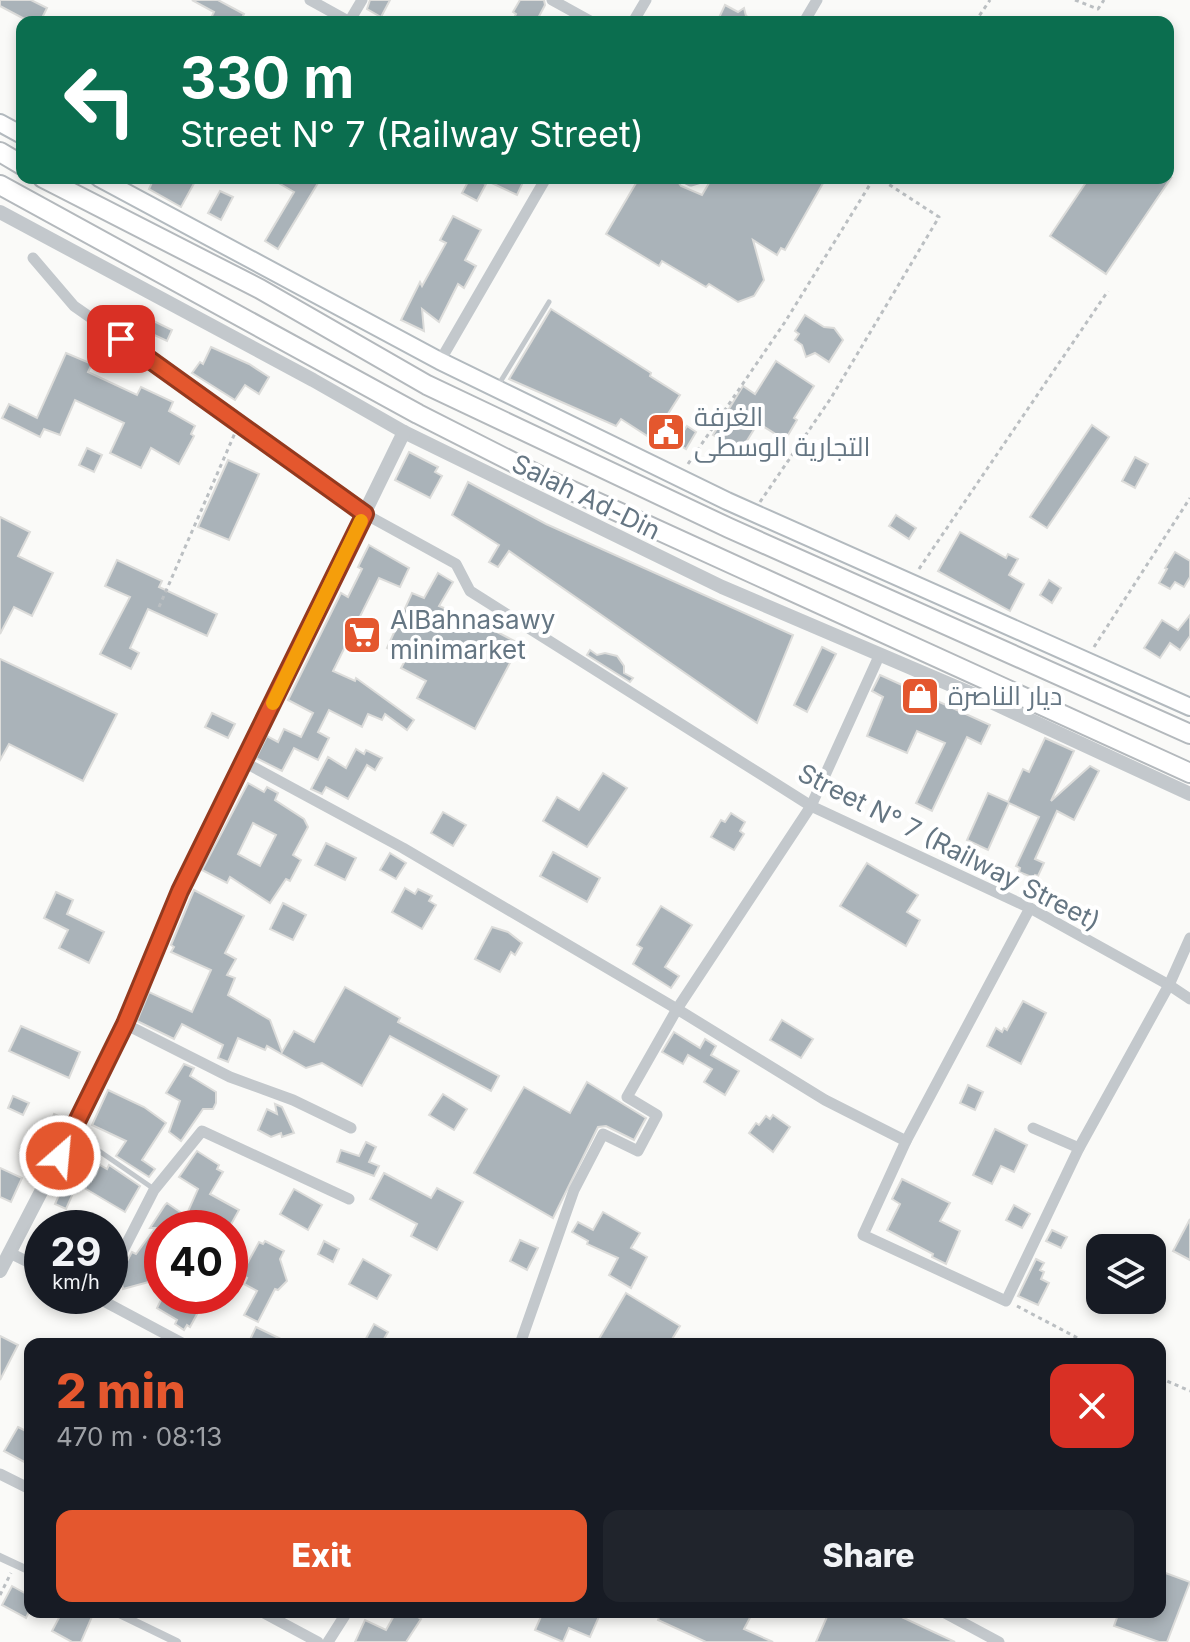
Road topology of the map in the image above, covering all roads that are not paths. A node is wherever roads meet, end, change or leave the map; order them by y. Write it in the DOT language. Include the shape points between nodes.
graph roads {
  1 [pos="310,0"];
  2 [pos="552,0"];
  3 [pos="339,16"];
  4 [pos="581,16"];
  5 [pos="55,184"];
  6 [pos="110,184"];
  7 [pos="543,184"];
  8 [pos="0,185"];
  9 [pos="0,212"];
  10 [pos="125,219"];
  11 [pos="105,244"];
  12 [pos="33,258"];
  13 [pos="549,302"];
  14 [pos="440,361"];
  15 [pos="497,389"];
  16 [pos="404,432"];
  17 [pos="541,487"];
  18 [pos="365,514"];
  19 [pos="880,654"];
  20 [pos="1025,661"];
  21 [pos="1011,692"];
  22 [pos="1190,707"];
  23 [pos="1190,734"];
  24 [pos="244,762"];
  25 [pos="1190,773"];
  26 [pos="1190,794"];
  27 [pos="811,806"];
  28 [pos="1030,908"];
  29 [pos="1190,938"];
  30 [pos="1169,985"];
  31 [pos="1190,999"];
  32 [pos="677,1009"];
  33 [pos="125,1024"];
  34 [pos="351,1128"];
  35 [pos="1033,1128"];
  36 [pos="72,1132"];
  37 [pos="906,1141"];
  38 [pos="1079,1148"];
  39 [pos="154,1190"];
  40 [pos="349,1199"];
  41 [pos="128,1241"];
  42 [pos="10,1253"];
  43 [pos="24,1260"];
  44 [pos="0,1271"];
  45 [pos="128,1313"];
  46 [pos="173,1338"];
  47 [pos="522,1338"];
  48 [pos="0,1474"];
  49 [pos="24,1486"];
  50 [pos="0,1557"];
  51 [pos="24,1568"];
  52 [pos="127,1618"];
  53 [pos="273,1618"];
  54 [pos="343,1618"];
  55 [pos="954,1618"];
  56 [pos="177,1642"];
  57 [pos="318,1642"];
  58 [pos="328,1642"];
  59 [pos="999,1642"];
  1 -- 3 [label="street"];
  2 -- 4 [label="street"];
  5 -- 10 [label="highway, Salah Ad-Din"];
  6 -- 14 [label="main road"];
  7 -- 14 [label="street"];
  8 -- 11 [label="highway, Salah Ad-Din"];
  9 -- 16 [label="street"];
  10 -- 11 [label="highway"];
  10 -- 20 [label="highway, Salah Ad-Din" via="427,385"];
  11 -- 17 [label="highway, Salah Ad-Din"];
  12 -- 18 [label="street, Street N° 7 (Railway Street)" via="74,306"];
  13 -- 15 [label="lane"];
  14 -- 15 [label="main road"];
  15 -- 22 [label="main road" via="753,511"];
  16 -- 17 [label="street"];
  16 -- 18 [label="street"];
  17 -- 19 [label="street" via="722,587"];
  17 -- 21 [label="highway, Salah Ad-Din"];
  18 -- 24 [label="street"];
  18 -- 27 [label="street, Street N° 7 (Railway Street)" via="456,564 470,591"];
  19 -- 26 [label="street"];
  19 -- 27 [label="street"];
  20 -- 21 [label="highway" via="1013,674"];
  20 -- 23 [label="highway, Salah Ad-Din"];
  21 -- 25 [label="highway, Salah Ad-Din"];
  24 -- 32 [label="street" via="403,848"];
  24 -- 33 [label="street" via="180,891"];
  27 -- 28 [label="street, Street N° 7 (Railway Street)"];
  27 -- 32 [label="street"];
  28 -- 30 [label="street, Street N° 7 (Railway Street)"];
  28 -- 37 [label="street"];
  29 -- 30 [label="street"];
  30 -- 31 [label="street, Street N° 7 (Railway Street)"];
  30 -- 38 [label="street"];
  32 -- 37 [label="street" via="825,1100"];
  32 -- 47 [label="street" via="627,1097 657,1115 638,1151 603,1134 574,1190"];
  33 -- 34 [label="street" via="230,1077"];
  33 -- 36 [label="street"];
  35 -- 38 [label="street"];
  36 -- 39 [label="lane"];
  36 -- 42 [label="street"];
  37 -- 38 [label="street" via="863,1235 1006,1301"];
  39 -- 40 [label="street" via="202,1131"];
  39 -- 41 [label="street"];
  42 -- 43 [label="street"];
  42 -- 44 [label="street"];
  45 -- 46 [label="street"];
  48 -- 49 [label="street"];
  50 -- 51 [label="street"];
  52 -- 56 [label="street"];
  53 -- 57 [label="street"];
  54 -- 58 [label="street"];
  55 -- 59 [label="street"];
}
